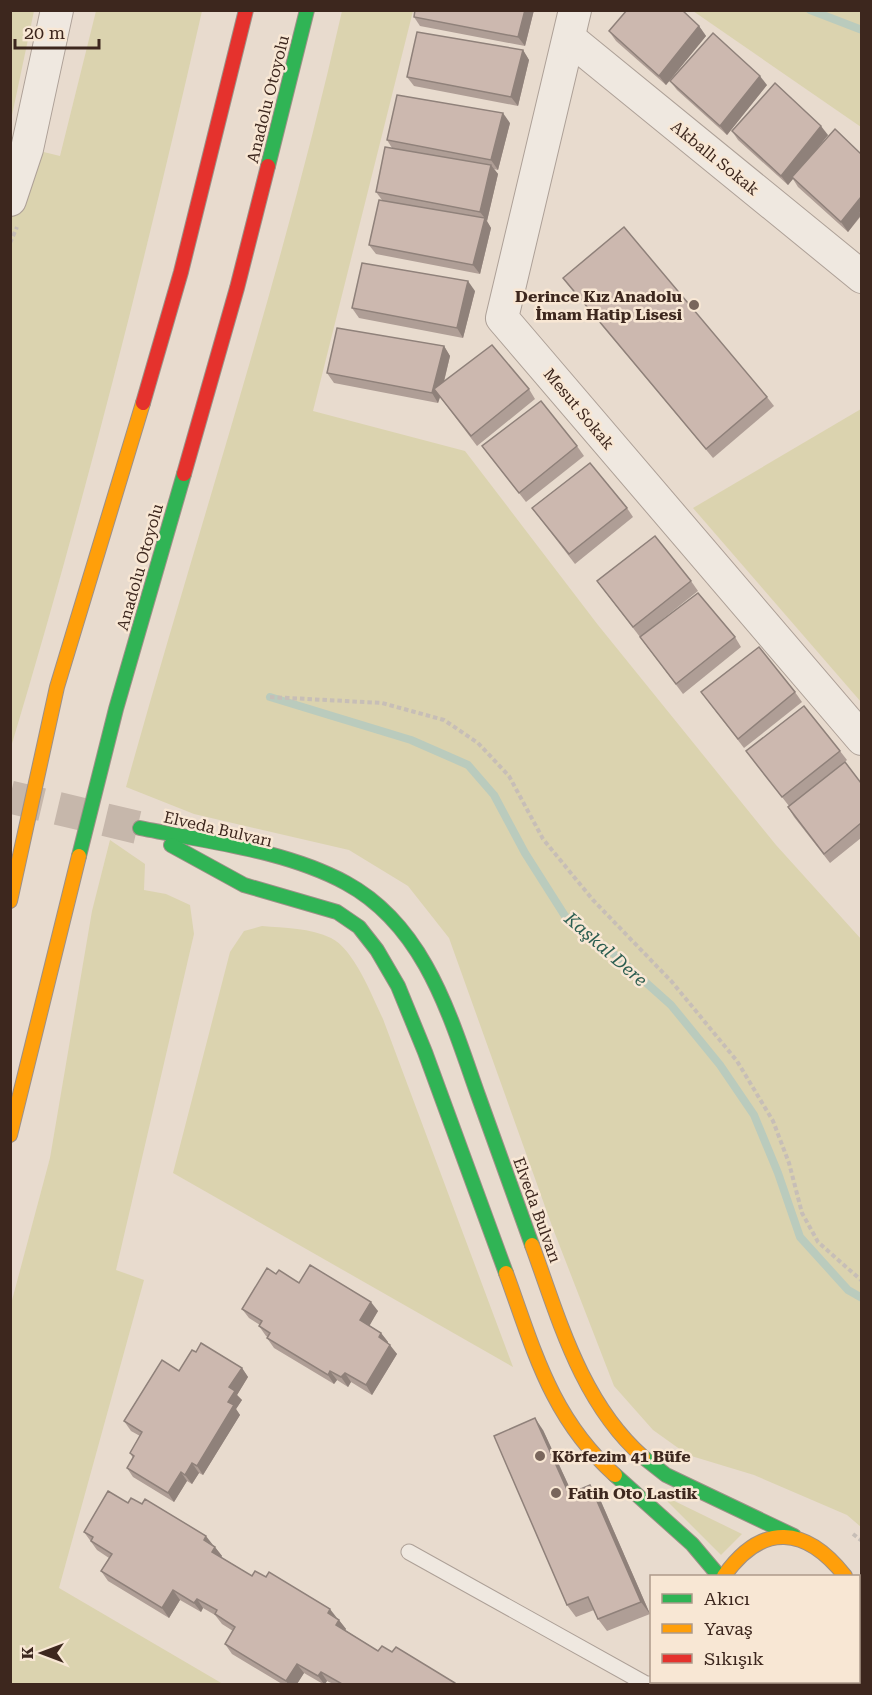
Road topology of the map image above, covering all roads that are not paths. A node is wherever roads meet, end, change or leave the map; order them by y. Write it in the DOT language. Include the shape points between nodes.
graph roads {
  1 [pos="57,10"];
  2 [pos="246,10"];
  3 [pos="307,10"];
  4 [pos="572,24"];
  5 [pos="10,200"];
  6 [pos="861,277"];
  7 [pos="861,739"];
  8 [pos="10,902"];
  9 [pos="10,1135"];
  10 [pos="794,1536"];
  11 [pos="409,1552"];
  12 [pos="849,1571"];
  13 [pos="721,1575"];
  14 [pos="723,1575"];
  15 [pos="646,1684"];
  16 [pos="652,1684"];
  1 -- 5 [label="street" via="27,149"];
  2 -- 8 [label="main road" via="181,272 57,687"];
  3 -- 9 [label="main road, Anadolu Otoyolu" via="237,288 116,709"];
  4 -- 6 [label="street, Akballı Sokak"];
  4 -- 7 [label="street, Mesut Sokak" via="502,318"];
  10 -- 12 [label="main road" via="816,1544"];
  10 -- 13 [label="main road, Elveda Bulvarı" via="666,1475 639,1455 599,1407 565,1335 443,998 407,934 366,895 332,878 252,852 140,828 244,885 337,912 359,927 398,986 547,1385 564,1416 604,1468 692,1544"];
  10 -- 14 [label="main road" via="771,1537 750,1545"];
  11 -- 15 [label="lane"];
  15 -- 16 [label="lane"];
}
